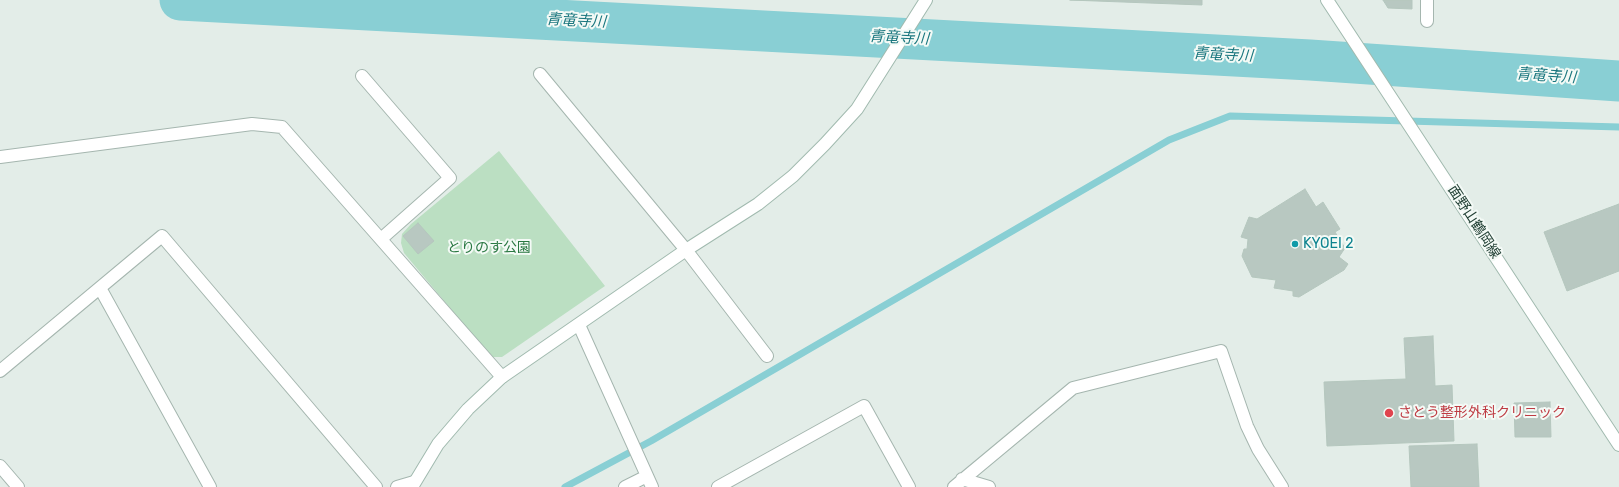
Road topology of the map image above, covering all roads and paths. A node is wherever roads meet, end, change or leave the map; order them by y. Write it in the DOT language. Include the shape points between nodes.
graph roads {
  1 [pos="926,0"];
  2 [pos="1327,0"];
  3 [pos="1427,0"];
  4 [pos="1427,21"];
  5 [pos="540,74"];
  6 [pos="362,76"];
  7 [pos="0,157"];
  8 [pos="380,239"];
  9 [pos="686,250"];
  10 [pos="100,288"];
  11 [pos="579,325"];
  12 [pos="767,356"];
  13 [pos="0,371"];
  14 [pos="502,377"];
  15 [pos="1619,445"];
  16 [pos="0,466"];
  17 [pos="650,482"];
  18 [pos="958,483"];
  19 [pos="413,484"];
  20 [pos="18,487"];
  21 [pos="210,487"];
  22 [pos="376,487"];
  23 [pos="397,487"];
  24 [pos="625,487"];
  25 [pos="718,487"];
  26 [pos="908,487"];
  27 [pos="989,487"];
  28 [pos="1282,487"];
  1 -- 9 [label="street" via="857,108 825,144 793,176 758,204"];
  2 -- 15 [label="street, 面野山鶴岡線"];
  3 -- 4 [label="street"];
  5 -- 9 [label="street"];
  6 -- 8 [label="street" via="450,178"];
  7 -- 8 [label="street" via="252,124 282,127"];
  8 -- 14 [label="street"];
  9 -- 11 [label="street"];
  9 -- 12 [label="street"];
  10 -- 13 [label="street"];
  10 -- 21 [label="street"];
  10 -- 22 [label="street" via="162,236"];
  11 -- 14 [label="street"];
  11 -- 17 [label="street"];
  14 -- 19 [label="street" via="463,414 438,444"];
  16 -- 20 [label="street"];
  17 -- 24 [label="street"];
  18 -- 27 [label="street"];
  18 -- 28 [label="street" via="1073,388 1221,351 1247,426"];
  19 -- 23 [label="street"];
  25 -- 26 [label="street" via="864,406"];
}
